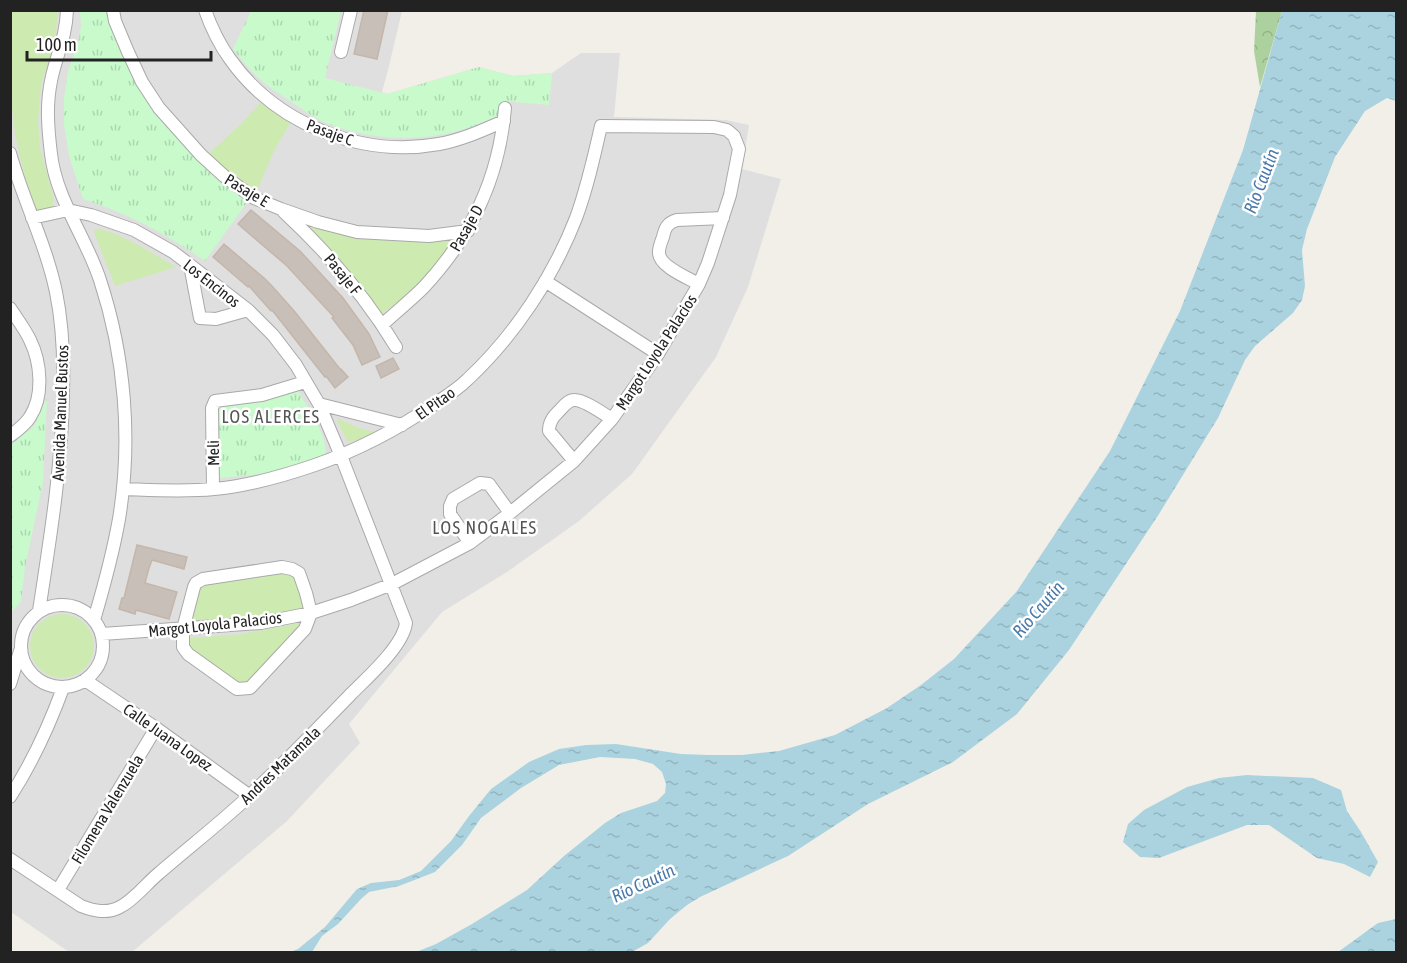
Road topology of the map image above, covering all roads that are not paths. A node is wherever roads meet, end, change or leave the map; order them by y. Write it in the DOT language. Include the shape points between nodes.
graph roads {
  1 [pos="67,10"];
  2 [pos="113,10"];
  3 [pos="205,10"];
  4 [pos="351,10"];
  5 [pos="341,51"];
  6 [pos="505,108"];
  7 [pos="504,121"];
  8 [pos="601,126"];
  9 [pos="10,153"];
  10 [pos="281,209"];
  11 [pos="68,210"];
  12 [pos="723,218"];
  13 [pos="32,219"];
  14 [pos="468,231"];
  15 [pos="190,265"];
  16 [pos="545,280"];
  17 [pos="699,284"];
  18 [pos="10,308"];
  19 [pos="248,310"];
  20 [pos="383,324"];
  21 [pos="396,346"];
  22 [pos="658,354"];
  23 [pos="305,382"];
  24 [pos="319,404"];
  25 [pos="612,419"];
  26 [pos="402,425"];
  27 [pos="10,436"];
  28 [pos="341,456"];
  29 [pos="574,461"];
  30 [pos="123,489"];
  31 [pos="213,489"];
  32 [pos="510,513"];
  33 [pos="470,543"];
  34 [pos="392,584"];
  35 [pos="39,611"];
  36 [pos="311,613"];
  37 [pos="94,620"];
  38 [pos="183,629"];
  39 [pos="102,634"];
  40 [pos="20,651"];
  41 [pos="85,680"];
  42 [pos="10,684"];
  43 [pos="63,688"];
  44 [pos="156,728"];
  45 [pos="250,796"];
  46 [pos="10,797"];
  47 [pos="10,859"];
  48 [pos="58,890"];
  1 -- 11 [label="street" via="48,109 54,172"];
  2 -- 10 [label="street, Pasaje E" via="142,82 177,130 224,177 254,198"];
  3 -- 7 [label="street, Pasaje C" via="228,57 252,86 307,125 339,138 372,145 439,144"];
  4 -- 5 [label="street"];
  6 -- 7 [label="street, Pasaje D"];
  7 -- 14 [label="street, Pasaje D" via="490,181"];
  8 -- 12 [label="street, Margot Loyola Palacios" via="727,130 739,149"];
  8 -- 16 [label="street, El Pitao" via="576,218"];
  9 -- 13 [label="street, Avenida Manuel Bustos"];
  10 -- 14 [label="street, Pasaje E" via="357,232 429,236"];
  10 -- 20 [label="street, Pasaje F" via="328,255"];
  11 -- 13 [label="street"];
  11 -- 15 [label="street, Los Encinos" via="134,230"];
  11 -- 30 [label="street" via="91,255 114,334 124,412"];
  12 -- 17 [label="street, Margot Loyola Palacios"];
  12 -- 17 [label="street" via="677,220 666,227 660,259"];
  13 -- 35 [label="street, Avenida Manuel Bustos" via="57,294 64,370 57,495"];
  14 -- 20 [label="street, Pasaje D" via="423,288"];
  15 -- 19 [label="street, Los Encinos"];
  15 -- 19 [label="street" via="200,318 216,319"];
  16 -- 22 [label="street"];
  16 -- 26 [label="street, El Pitao" via="525,312 479,368"];
  17 -- 22 [label="street, Margot Loyola Palacios"];
  18 -- 27 [label="street" via="30,340 40,387 30,417"];
  19 -- 23 [label="street, Los Encinos" via="285,349"];
  20 -- 21 [label="street, Pasaje F"];
  22 -- 25 [label="street, Margot Loyola Palacios"];
  23 -- 24 [label="street, Los Encinos"];
  23 -- 31 [label="street, Meli" via="261,395 215,401"];
  24 -- 26 [label="street"];
  24 -- 28 [label="street, Los Encinos"];
  25 -- 29 [label="street, Margot Loyola Palacios"];
  25 -- 29 [label="street" via="574,400 552,419 549,431"];
  26 -- 28 [label="street, El Pitao"];
  28 -- 31 [label="street, El Pitao" via="259,481"];
  28 -- 34 [label="street, Los Encinos"];
  29 -- 32 [label="street, Margot Loyola Palacios"];
  30 -- 31 [label="street, El Pitao"];
  30 -- 37 [label="street" via="115,543"];
  32 -- 33 [label="street, Margot Loyola Palacios"];
  32 -- 33 [label="street" via="489,484 480,483 453,499 450,514"];
  33 -- 34 [label="street, Margot Loyola Palacios"];
  34 -- 36 [label="street, Margot Loyola Palacios"];
  34 -- 45 [label="street, Andres Matamala" via="406,623 399,640 371,674"];
  35 -- 37 [label="street" via="53,605 68,605 83,610"];
  35 -- 40 [label="street, Avenida Manuel Bustos" via="24,629"];
  36 -- 38 [label="street, Margot Loyola Palacios" via="261,623"];
  36 -- 38 [label="street" via="299,573 282,567 196,583"];
  36 -- 38 [label="street" via="305,629 244,690 188,654 183,647"];
  37 -- 39 [label="street"];
  38 -- 39 [label="street, Margot Loyola Palacios"];
  39 -- 41 [label="street" via="100,664"];
  40 -- 42 [label="street, Avenida Manuel Bustos"];
  40 -- 43 [label="street" via="34,678"];
  41 -- 43 [label="street"];
  41 -- 44 [label="street, Calle Juana Lopez"];
  43 -- 46 [label="street" via="32,759"];
  44 -- 45 [label="street, Calle Juana Lopez"];
  44 -- 48 [label="street, Filomena Valenzuela"];
  45 -- 48 [label="street, Andres Matamala" via="123,906 101,912 91,910"];
  47 -- 48 [label="street"];
}
